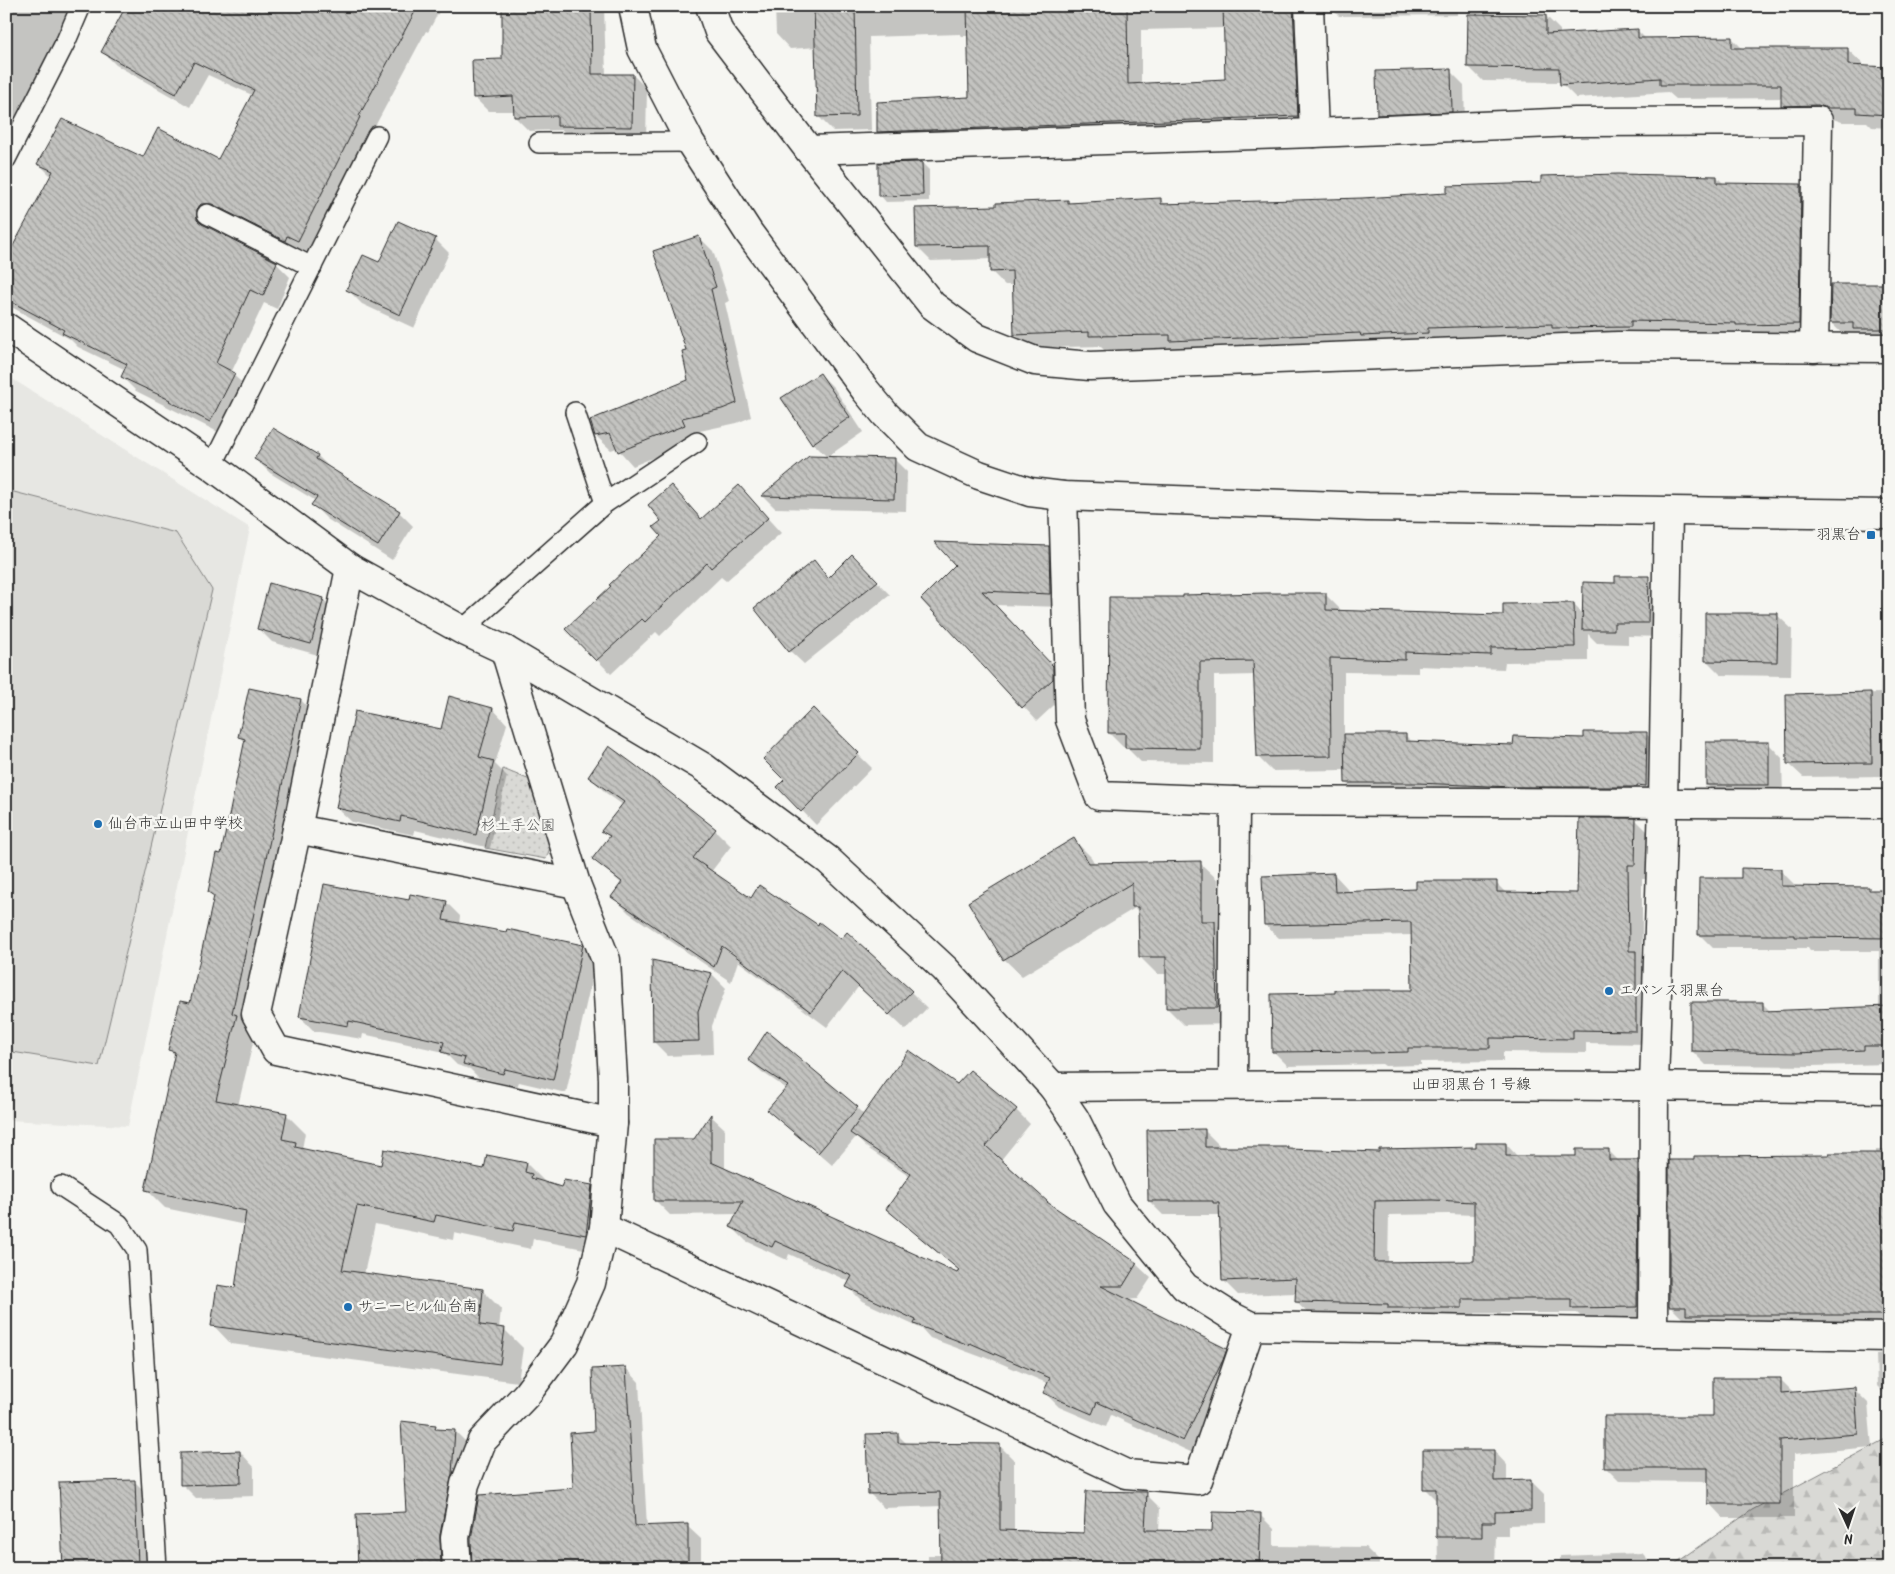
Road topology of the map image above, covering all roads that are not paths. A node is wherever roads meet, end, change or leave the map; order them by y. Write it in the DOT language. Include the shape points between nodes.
graph roads {
  1 [pos="82,6"];
  2 [pos="633,6"];
  3 [pos="710,6"];
  4 [pos="1309,6"];
  5 [pos="1314,133"];
  6 [pos="377,136"];
  7 [pos="690,142"];
  8 [pos="540,143"];
  9 [pos="809,150"];
  10 [pos="6,158"];
  11 [pos="207,214"];
  12 [pos="312,267"];
  13 [pos="6,327"];
  14 [pos="1814,348"];
  15 [pos="1889,348"];
  16 [pos="575,412"];
  17 [pos="697,442"];
  18 [pos="212,466"];
  19 [pos="1063,496"];
  20 [pos="606,503"];
  21 [pos="1668,512"];
  22 [pos="1889,514"];
  23 [pos="350,568"];
  24 [pos="462,630"];
  25 [pos="505,650"];
  26 [pos="1236,801"];
  27 [pos="1663,803"];
  28 [pos="1889,804"];
  29 [pos="297,829"];
  30 [pos="576,884"];
  31 [pos="1233,1085"];
  32 [pos="1654,1086"];
  33 [pos="1053,1087"];
  34 [pos="1889,1089"];
  35 [pos="613,1123"];
  36 [pos="61,1186"];
  37 [pos="604,1228"];
  38 [pos="1251,1326"];
  39 [pos="1654,1333"];
  40 [pos="1889,1336"];
  41 [pos="157,1568"];
  42 [pos="457,1568"];
  1 -- 10 [label="lane"];
  2 -- 7 [label="street" via="642,49"];
  3 -- 9 [label="street" via="719,32"];
  4 -- 5 [label="street"];
  5 -- 9 [label="street"];
  5 -- 14 [label="street" via="1575,122 1818,121"];
  6 -- 12 [label="lane"];
  7 -- 8 [label="lane"];
  7 -- 19 [label="street" via="749,233 866,391 918,447 979,475 1030,492"];
  9 -- 14 [label="street" via="932,305 978,338 1035,361 1090,366 1618,346"];
  11 -- 12 [label="lane"];
  12 -- 18 [label="lane"];
  13 -- 18 [label="street"];
  14 -- 15 [label="street"];
  16 -- 20 [label="lane"];
  17 -- 20 [label="lane"];
  18 -- 23 [label="street"];
  19 -- 21 [label="street"];
  19 -- 26 [label="street" via="1070,720 1099,796"];
  20 -- 24 [label="lane"];
  21 -- 22 [label="street"];
  21 -- 27 [label="street"];
  23 -- 24 [label="street"];
  23 -- 29 [label="street"];
  24 -- 25 [label="street"];
  25 -- 30 [label="street"];
  25 -- 33 [label="street" via="703,767 828,860 945,970"];
  26 -- 27 [label="street"];
  26 -- 31 [label="street"];
  27 -- 28 [label="street"];
  27 -- 32 [label="street"];
  29 -- 30 [label="street"];
  29 -- 35 [label="street" via="256,1014 276,1050"];
  30 -- 35 [label="street" via="606,960"];
  31 -- 32 [label="street, 山田羽黒台１号線"];
  31 -- 33 [label="street, 山田羽黒台１号線"];
  32 -- 34 [label="street, 山田羽黒台１号線"];
  32 -- 39 [label="street"];
  33 -- 38 [label="street" via="1075,1118 1117,1204 1185,1288"];
  35 -- 37 [label="street"];
  36 -- 41 [label="lane" via="118,1224 137,1250"];
  37 -- 38 [label="street" via="1126,1474 1198,1480"];
  37 -- 42 [label="street" via="591,1283 564,1344 526,1395 482,1441 465,1484 455,1538"];
  38 -- 39 [label="street"];
  39 -- 40 [label="street"];
}
